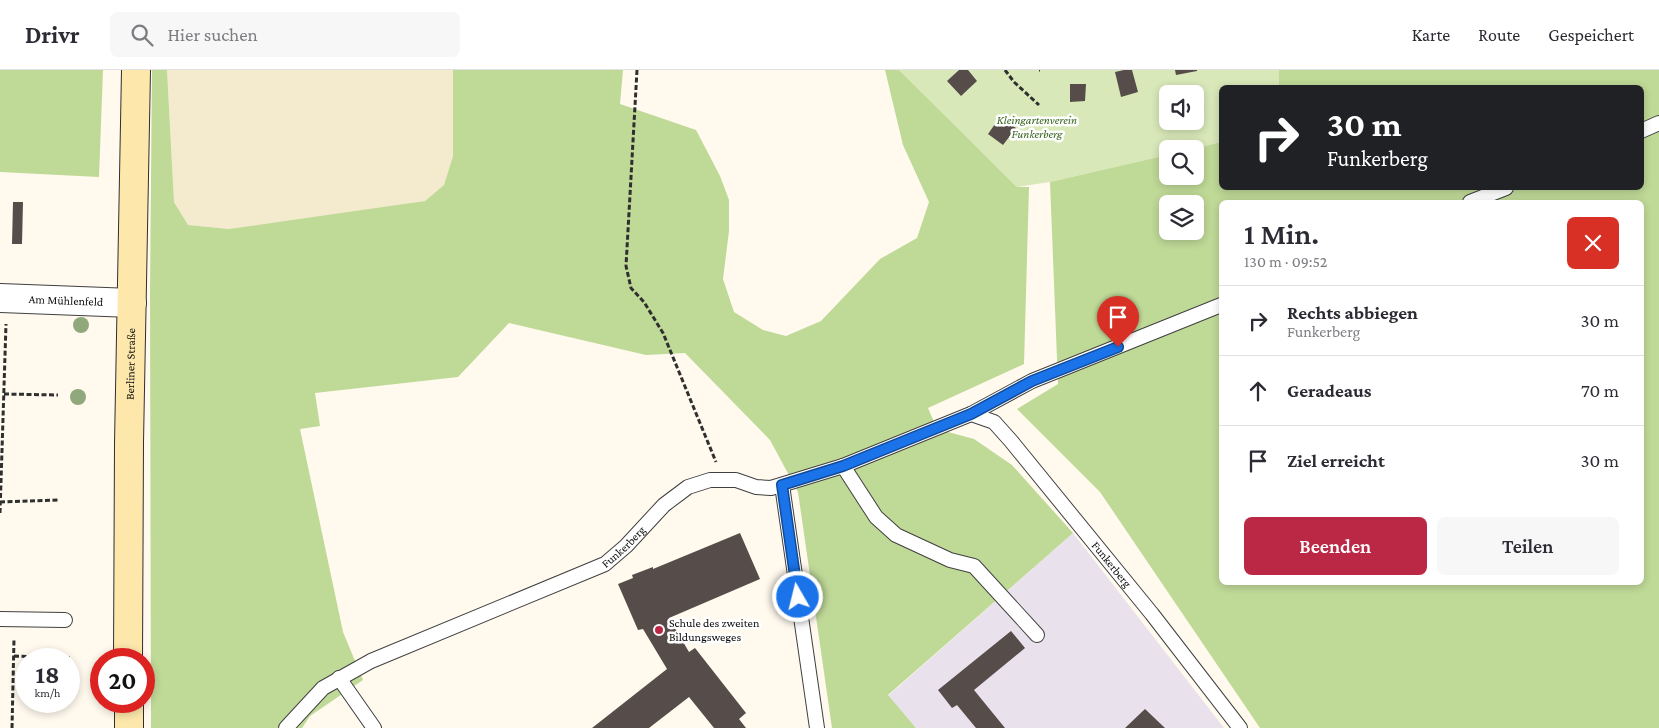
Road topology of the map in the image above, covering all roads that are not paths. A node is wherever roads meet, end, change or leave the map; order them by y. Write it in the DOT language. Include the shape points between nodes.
graph roads {
  1 [pos="136,70"];
  2 [pos="1659,123"];
  3 [pos="1644,130"];
  4 [pos="1501,190"];
  5 [pos="1475,200"];
  6 [pos="4,298"];
  7 [pos="132,303"];
  8 [pos="1219,306"];
  9 [pos="971,414"];
  10 [pos="843,466"];
  11 [pos="782,485"];
  12 [pos="0,619"];
  13 [pos="65,620"];
  14 [pos="1037,635"];
  15 [pos="128,648"];
  16 [pos="339,678"];
  17 [pos="129,713"];
  18 [pos="129,728"];
  19 [pos="286,728"];
  20 [pos="374,728"];
  21 [pos="817,728"];
  22 [pos="1240,728"];
  1 -- 7 [label="street, Berliner Straße"];
  2 -- 3 [label="lane"];
  4 -- 5 [label="lane"];
  6 -- 7 [label="street, Am Mühlenfeld"];
  7 -- 15 [label="street, Berliner Straße"];
  8 -- 9 [label="lane, Funkerberg" via="1032,381"];
  9 -- 10 [label="lane, Funkerberg"];
  9 -- 22 [label="lane, Funkerberg" via="994,422 1011,441 1146,606"];
  10 -- 11 [label="lane, Funkerberg"];
  10 -- 14 [label="lane" via="876,517 896,535 950,560 974,566"];
  11 -- 16 [label="lane, Funkerberg" via="756,487 736,480 710,480 688,487 664,505 605,564 371,661"];
  11 -- 21 [label="lane"];
  12 -- 13 [label="lane"];
  16 -- 19 [label="lane, Funkerberg" via="324,688"];
  16 -- 20 [label="lane"];
  17 -- 18 [label="street"];
}
